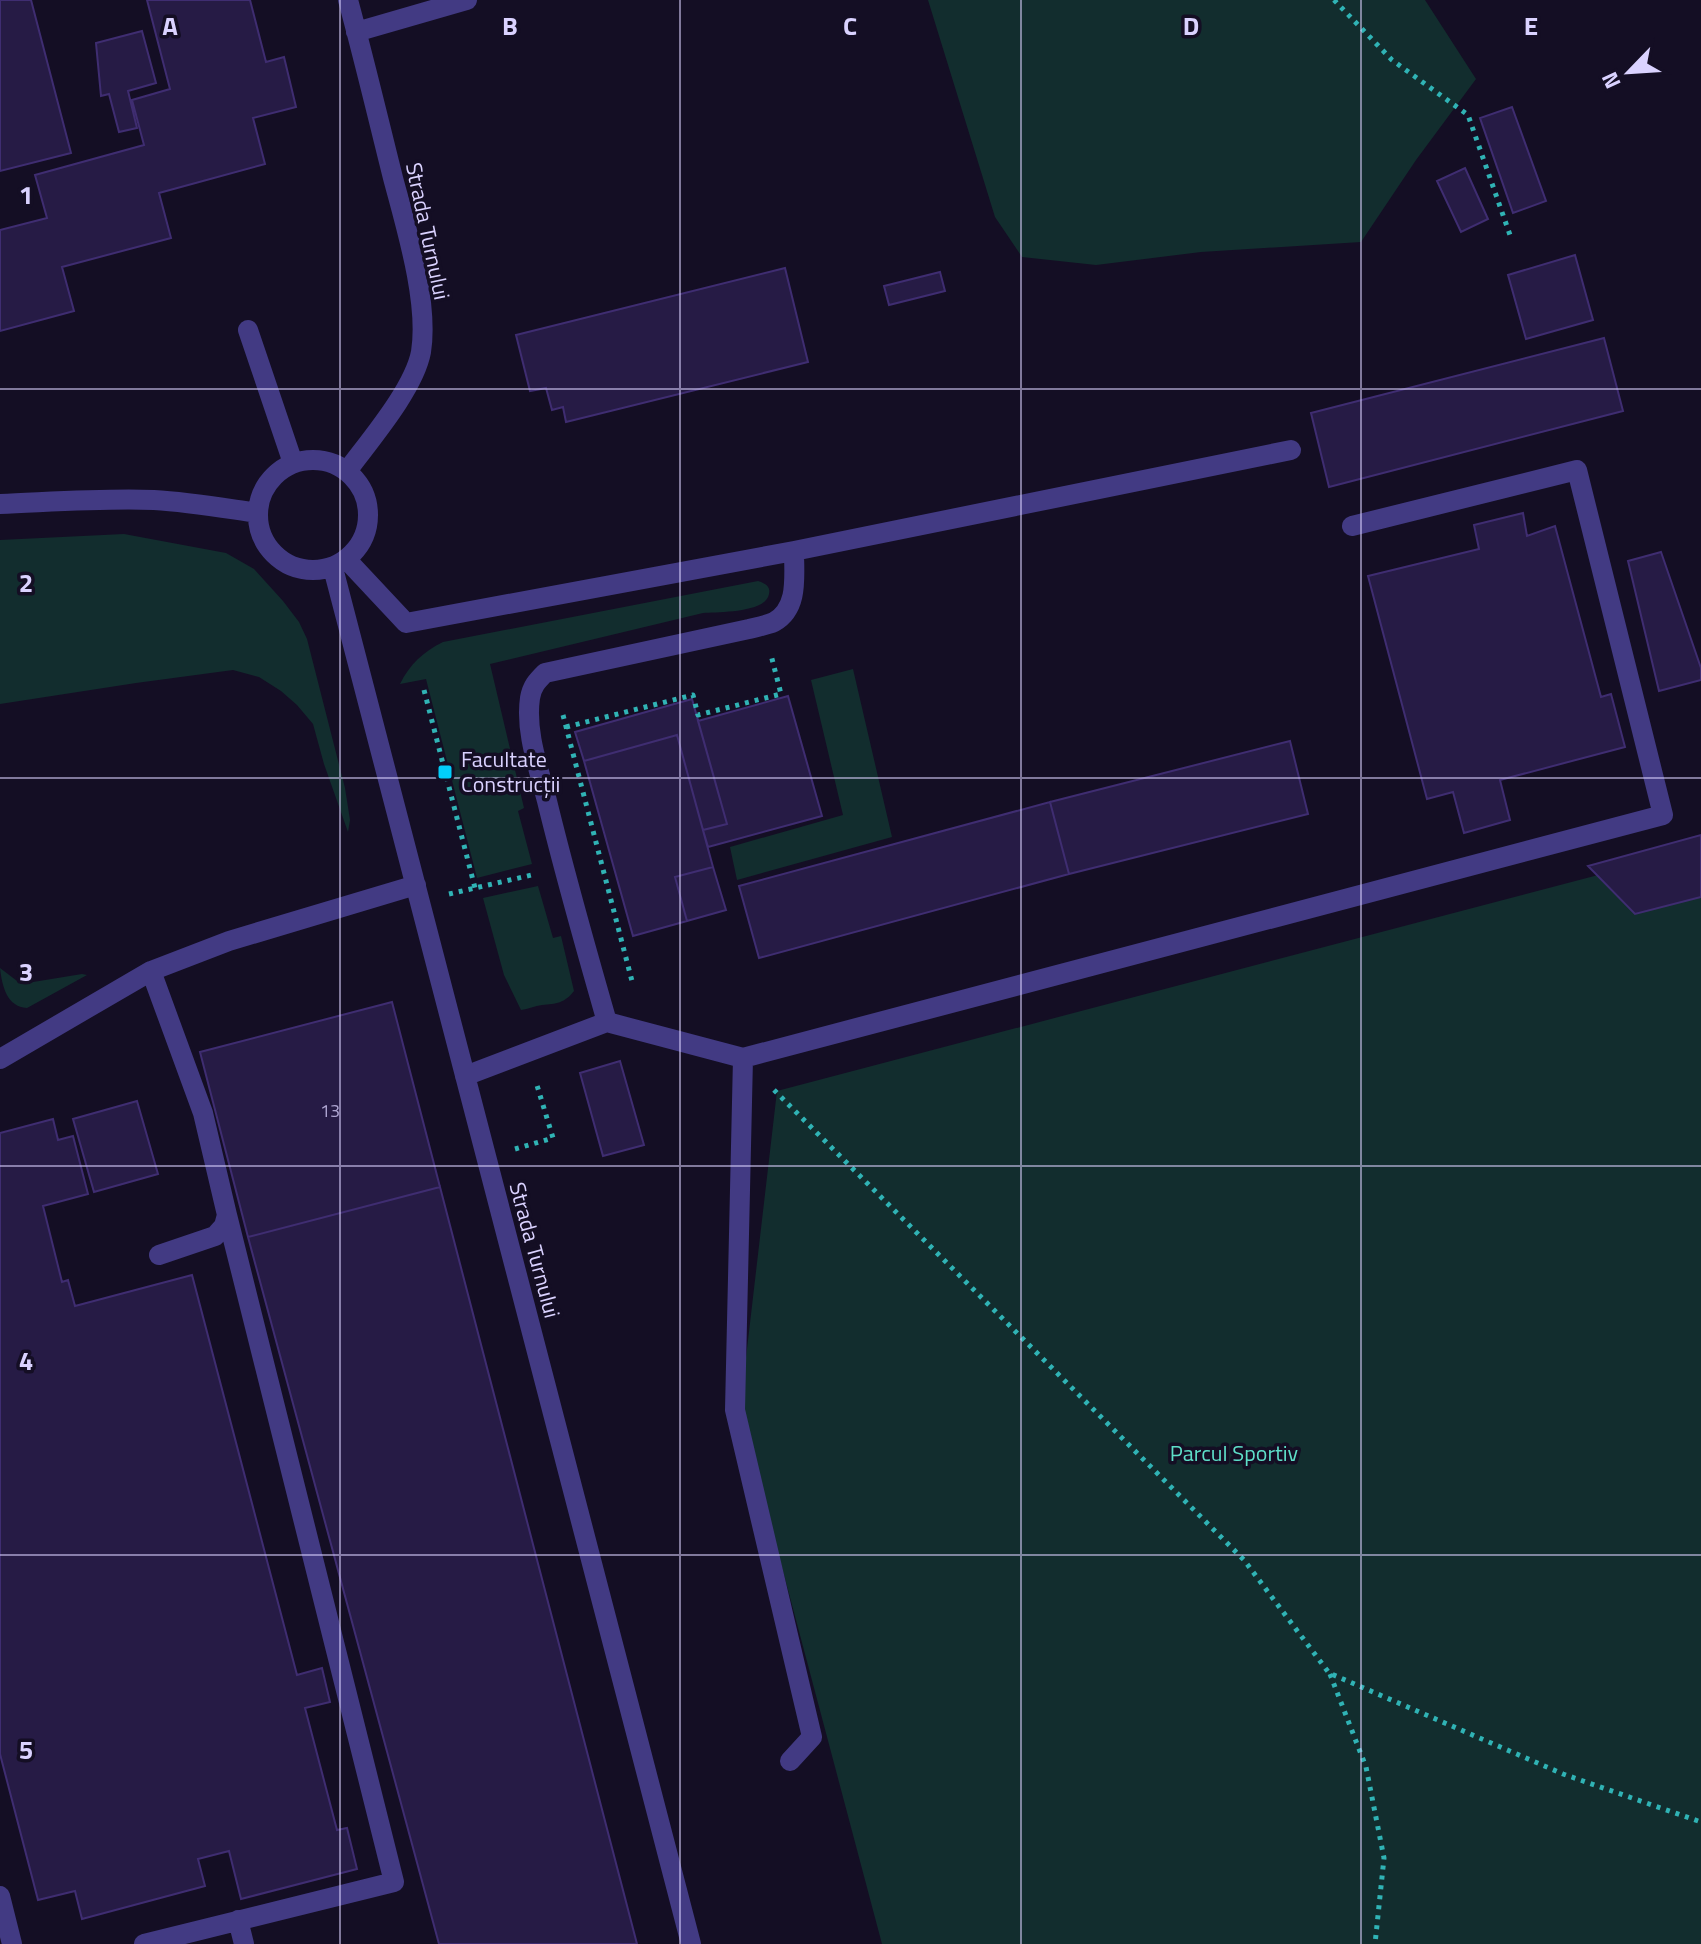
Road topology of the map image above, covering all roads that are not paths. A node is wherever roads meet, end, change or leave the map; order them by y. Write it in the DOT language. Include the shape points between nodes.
graph roads {
  1 [pos="348,0"];
  2 [pos="467,0"];
  3 [pos="356,32"];
  4 [pos="248,330"];
  5 [pos="1291,450"];
  6 [pos="293,463"];
  7 [pos="347,471"];
  8 [pos="0,504"];
  9 [pos="258,513"];
  10 [pos="1352,526"];
  11 [pos="794,551"];
  12 [pos="340,564"];
  13 [pos="418,893"];
  14 [pos="151,971"];
  15 [pos="607,1022"];
  16 [pos="743,1058"];
  17 [pos="0,1059"];
  18 [pos="465,1076"];
  19 [pos="227,1215"];
  20 [pos="159,1255"];
  21 [pos="790,1761"];
  22 [pos="0,1896"];
  23 [pos="238,1920"];
  24 [pos="12,1944"];
  25 [pos="144,1944"];
  26 [pos="244,1944"];
  27 [pos="691,1944"];
  1 -- 3 [label="street, Strada Turnului"];
  2 -- 3 [label="street"];
  3 -- 7 [label="street, Strada Turnului" via="412,250 422,314 421,352 414,371"];
  4 -- 6 [label="street"];
  5 -- 11 [label="street"];
  6 -- 7 [label="street" via="312,459"];
  6 -- 9 [label="street" via="264,488"];
  7 -- 12 [label="street" via="367,499 370,516 359,548"];
  8 -- 9 [label="street" via="157,500"];
  9 -- 12 [label="street" via="260,531 280,560 314,571"];
  10 -- 16 [label="street" via="1577,470 1663,815"];
  11 -- 12 [label="street" via="406,623"];
  11 -- 15 [label="street" via="794,589 787,611 773,623 555,670 533,685 529,719 535,751"];
  12 -- 13 [label="street, Strada Turnului"];
  13 -- 14 [label="street" via="229,941"];
  13 -- 18 [label="street, Strada Turnului"];
  14 -- 17 [label="street"];
  14 -- 19 [label="street" via="203,1113"];
  15 -- 16 [label="street"];
  15 -- 18 [label="street"];
  16 -- 21 [label="street" via="735,1410 812,1737"];
  18 -- 27 [label="street, Strada Turnului"];
  19 -- 20 [label="street" via="215,1236"];
  19 -- 23 [label="street" via="394,1882"];
  22 -- 24 [label="street"];
  23 -- 25 [label="street"];
  23 -- 26 [label="street"];
}
